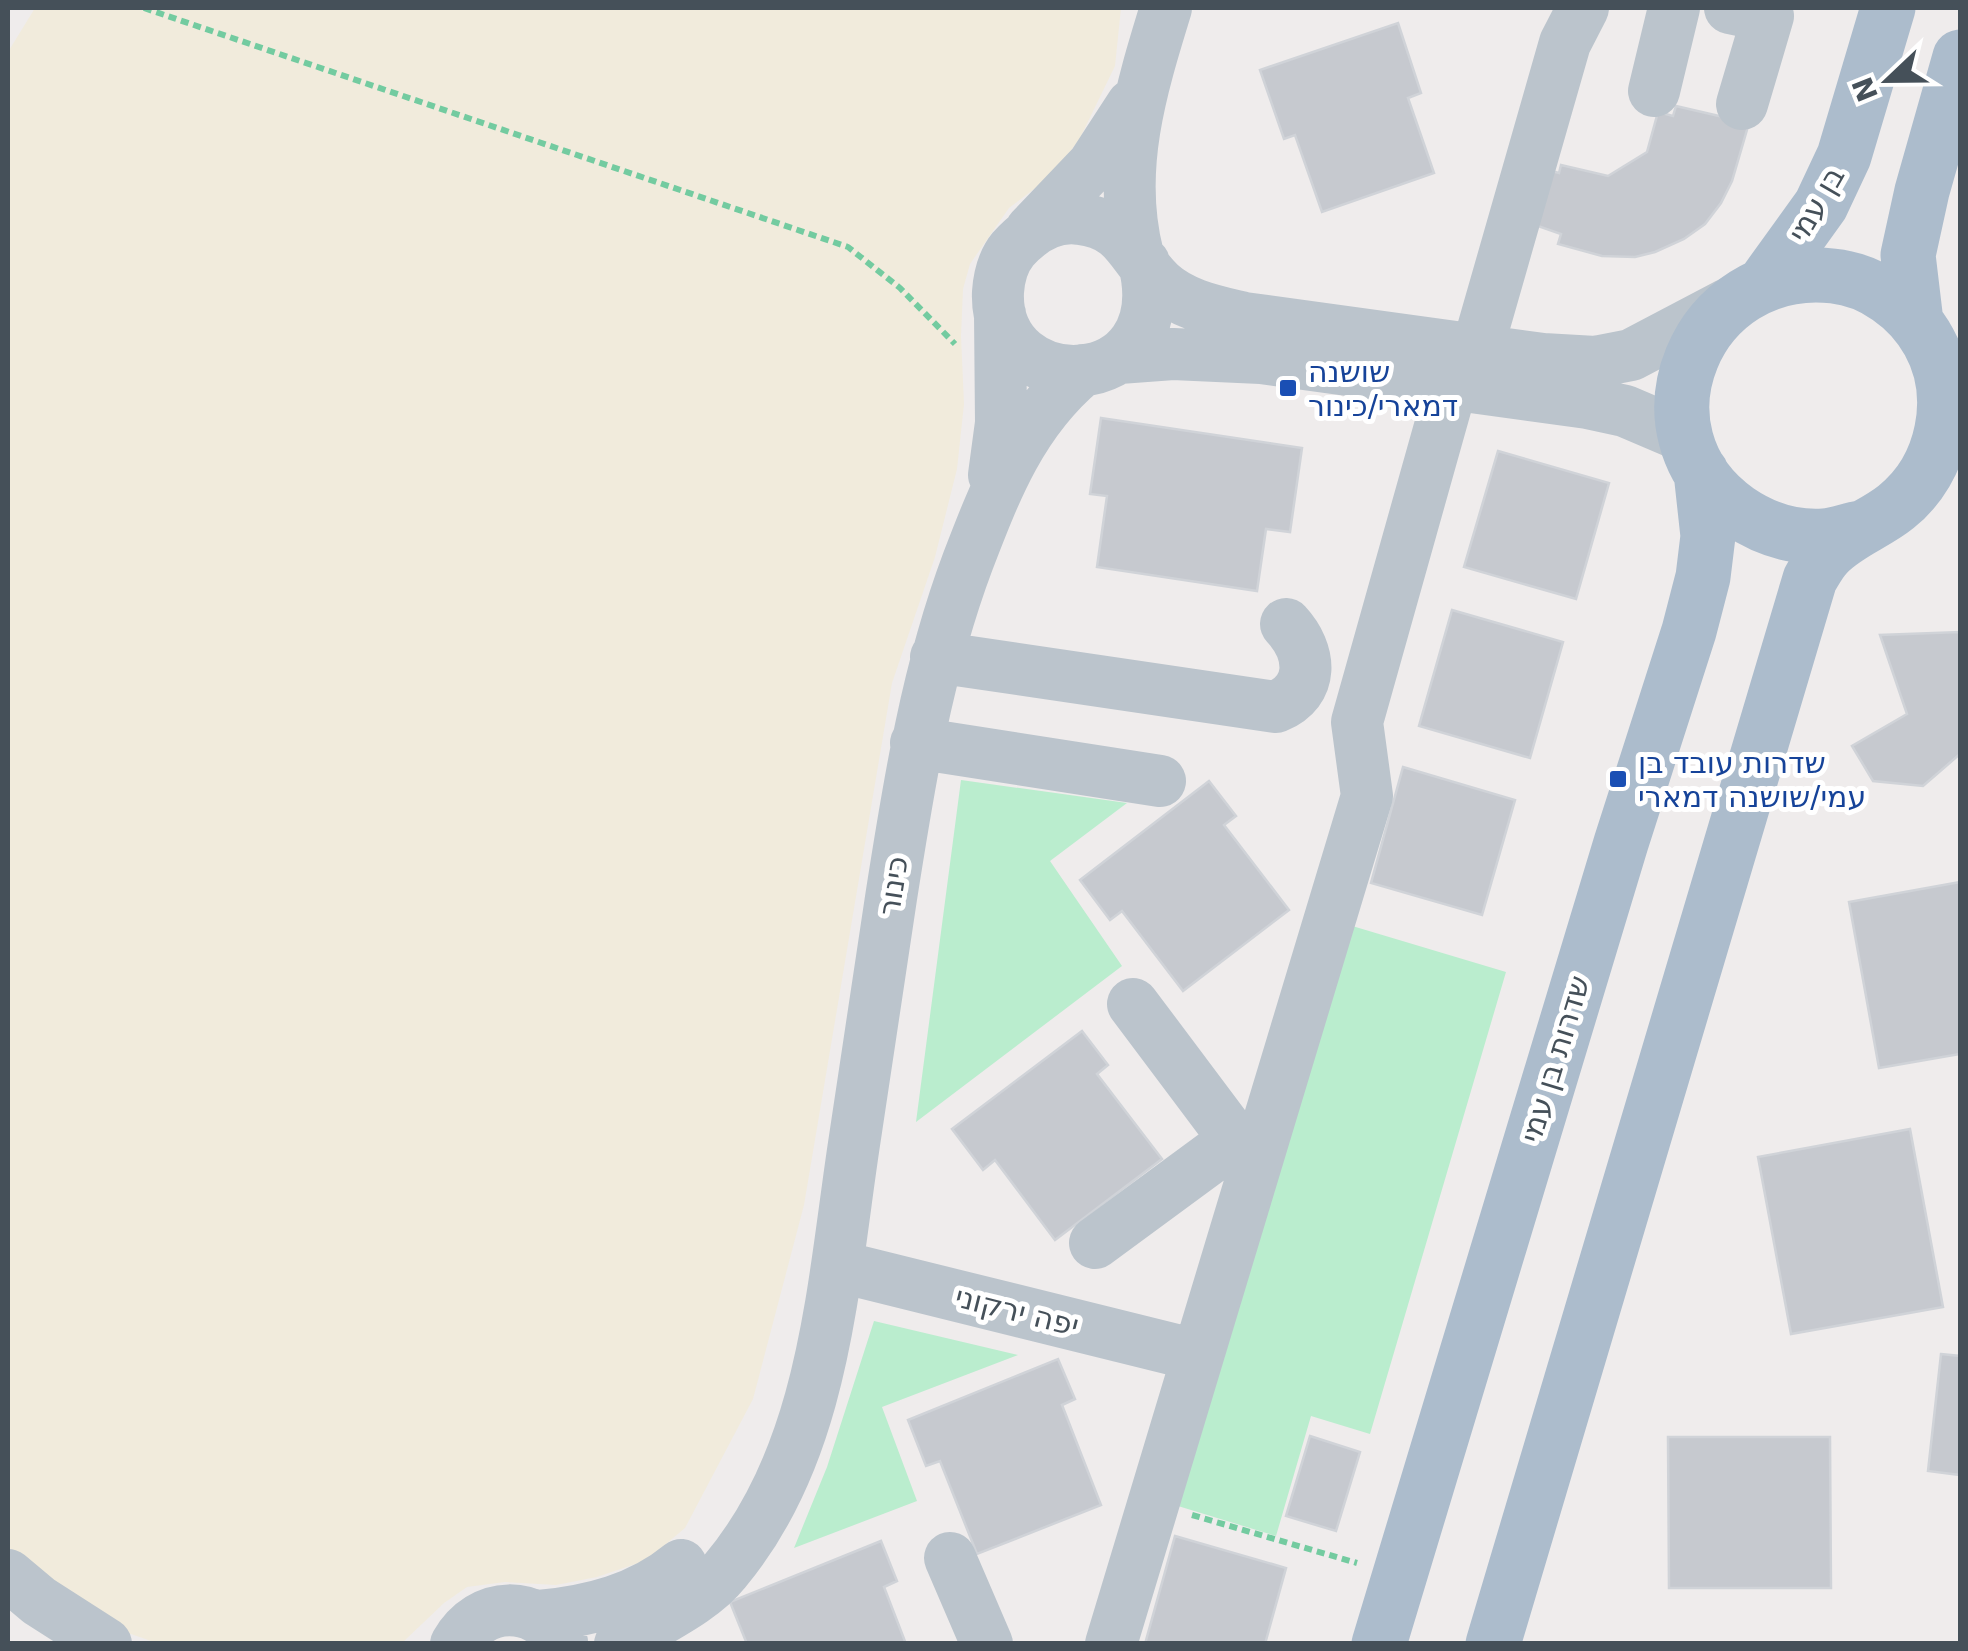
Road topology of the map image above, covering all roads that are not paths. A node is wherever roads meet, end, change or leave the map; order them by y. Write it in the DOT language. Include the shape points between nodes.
graph roads {
  1 [pos="1166,8"];
  2 [pos="1583,8"];
  3 [pos="1674,8"];
  4 [pos="1730,8"];
  5 [pos="1888,8"];
  6 [pos="1960,57"];
  7 [pos="1143,84"];
  8 [pos="1654,91"];
  9 [pos="1742,104"];
  10 [pos="1026,235"];
  11 [pos="1141,259"];
  12 [pos="1748,292"];
  13 [pos="1000,314"];
  14 [pos="1939,356"];
  15 [pos="1101,364"];
  16 [pos="1465,367"];
  17 [pos="1694,455"];
  18 [pos="1960,473"];
  19 [pos="989,506"];
  20 [pos="1881,516"];
  21 [pos="1286,624"];
  22 [pos="936,657"];
  23 [pos="916,743"];
  24 [pos="1160,781"];
  25 [pos="1133,1004"];
  26 [pos="1248,1143"];
  27 [pos="1095,1243"];
  28 [pos="836,1271"];
  29 [pos="1196,1356"];
  30 [pos="950,1558"];
  31 [pos="8,1575"];
  32 [pos="8,1618"];
  33 [pos="551,1630"];
  34 [pos="455,1639"];
  35 [pos="47,1644"];
  36 [pos="106,1644"];
  37 [pos="620,1644"];
  38 [pos="987,1644"];
  39 [pos="1110,1644"];
  40 [pos="1379,1644"];
  41 [pos="1494,1644"];
  1 -- 7 [label="street"];
  2 -- 16 [label="street" via="1565,42"];
  3 -- 8 [label="street"];
  4 -- 9 [label="street" via="1768,16"];
  5 -- 12 [label="main road, בן עמי" via="1844,156 1822,205"];
  6 -- 14 [label="main road" via="1908,254"];
  7 -- 10 [label="street" via="1093,165"];
  7 -- 11 [label="street" via="1128,184 1129,220"];
  10 -- 11 [label="street" via="1049,222 1088,220 1116,230"];
  10 -- 13 [label="street" via="999,279"];
  11 -- 15 [label="street" via="1150,288 1148,315 1138,339"];
  11 -- 16 [label="street" via="1175,296 1214,311"];
  12 -- 14 [label="main road" via="1807,273 1848,277 1886,294"];
  12 -- 16 [label="street" via="1631,354 1595,362"];
  12 -- 17 [label="main road, שדרות בן עמי" via="1704,332 1688,365 1682,401"];
  13 -- 15 [label="street" via="1022,351 1043,366 1069,372"];
  13 -- 19 [label="street, כינור" via="1001,423"];
  14 -- 20 [label="main road" via="1945,404 1940,442 1925,476"];
  15 -- 16 [label="street" via="1173,354"];
  15 -- 19 [label="street, כינור" via="1050,400 1009,458"];
  16 -- 17 [label="street" via="1625,411"];
  16 -- 26 [label="street" via="1357,722 1367,796"];
  17 -- 20 [label="main road" via="1724,501 1754,522 1789,534 1826,536"];
  17 -- 40 [label="main road, שדרות בן עמי" via="1708,536 1689,631"];
  18 -- 20 [label="street" via="1944,476"];
  19 -- 22 [label="street, כינור"];
  20 -- 41 [label="main road" via="1827,554 1810,579"];
  21 -- 22 [label="street" via="1306,655 1294,700 1276,707"];
  22 -- 23 [label="street, כינור"];
  23 -- 24 [label="street"];
  23 -- 28 [label="street, כינור"];
  25 -- 26 [label="street"];
  26 -- 27 [label="street"];
  26 -- 29 [label="street"];
  28 -- 29 [label="street, יפה ירקוני"];
  28 -- 33 [label="street, כינור" via="770,1437 715,1530 668,1576"];
  28 -- 37 [label="street, כינור" via="812,1401 762,1517 722,1575"];
  29 -- 39 [label="street"];
  30 -- 38 [label="street"];
  31 -- 36 [label="street"];
  32 -- 35 [label="street"];
  33 -- 34 [label="street, כינור" via="520,1610 499,1610"];
}
